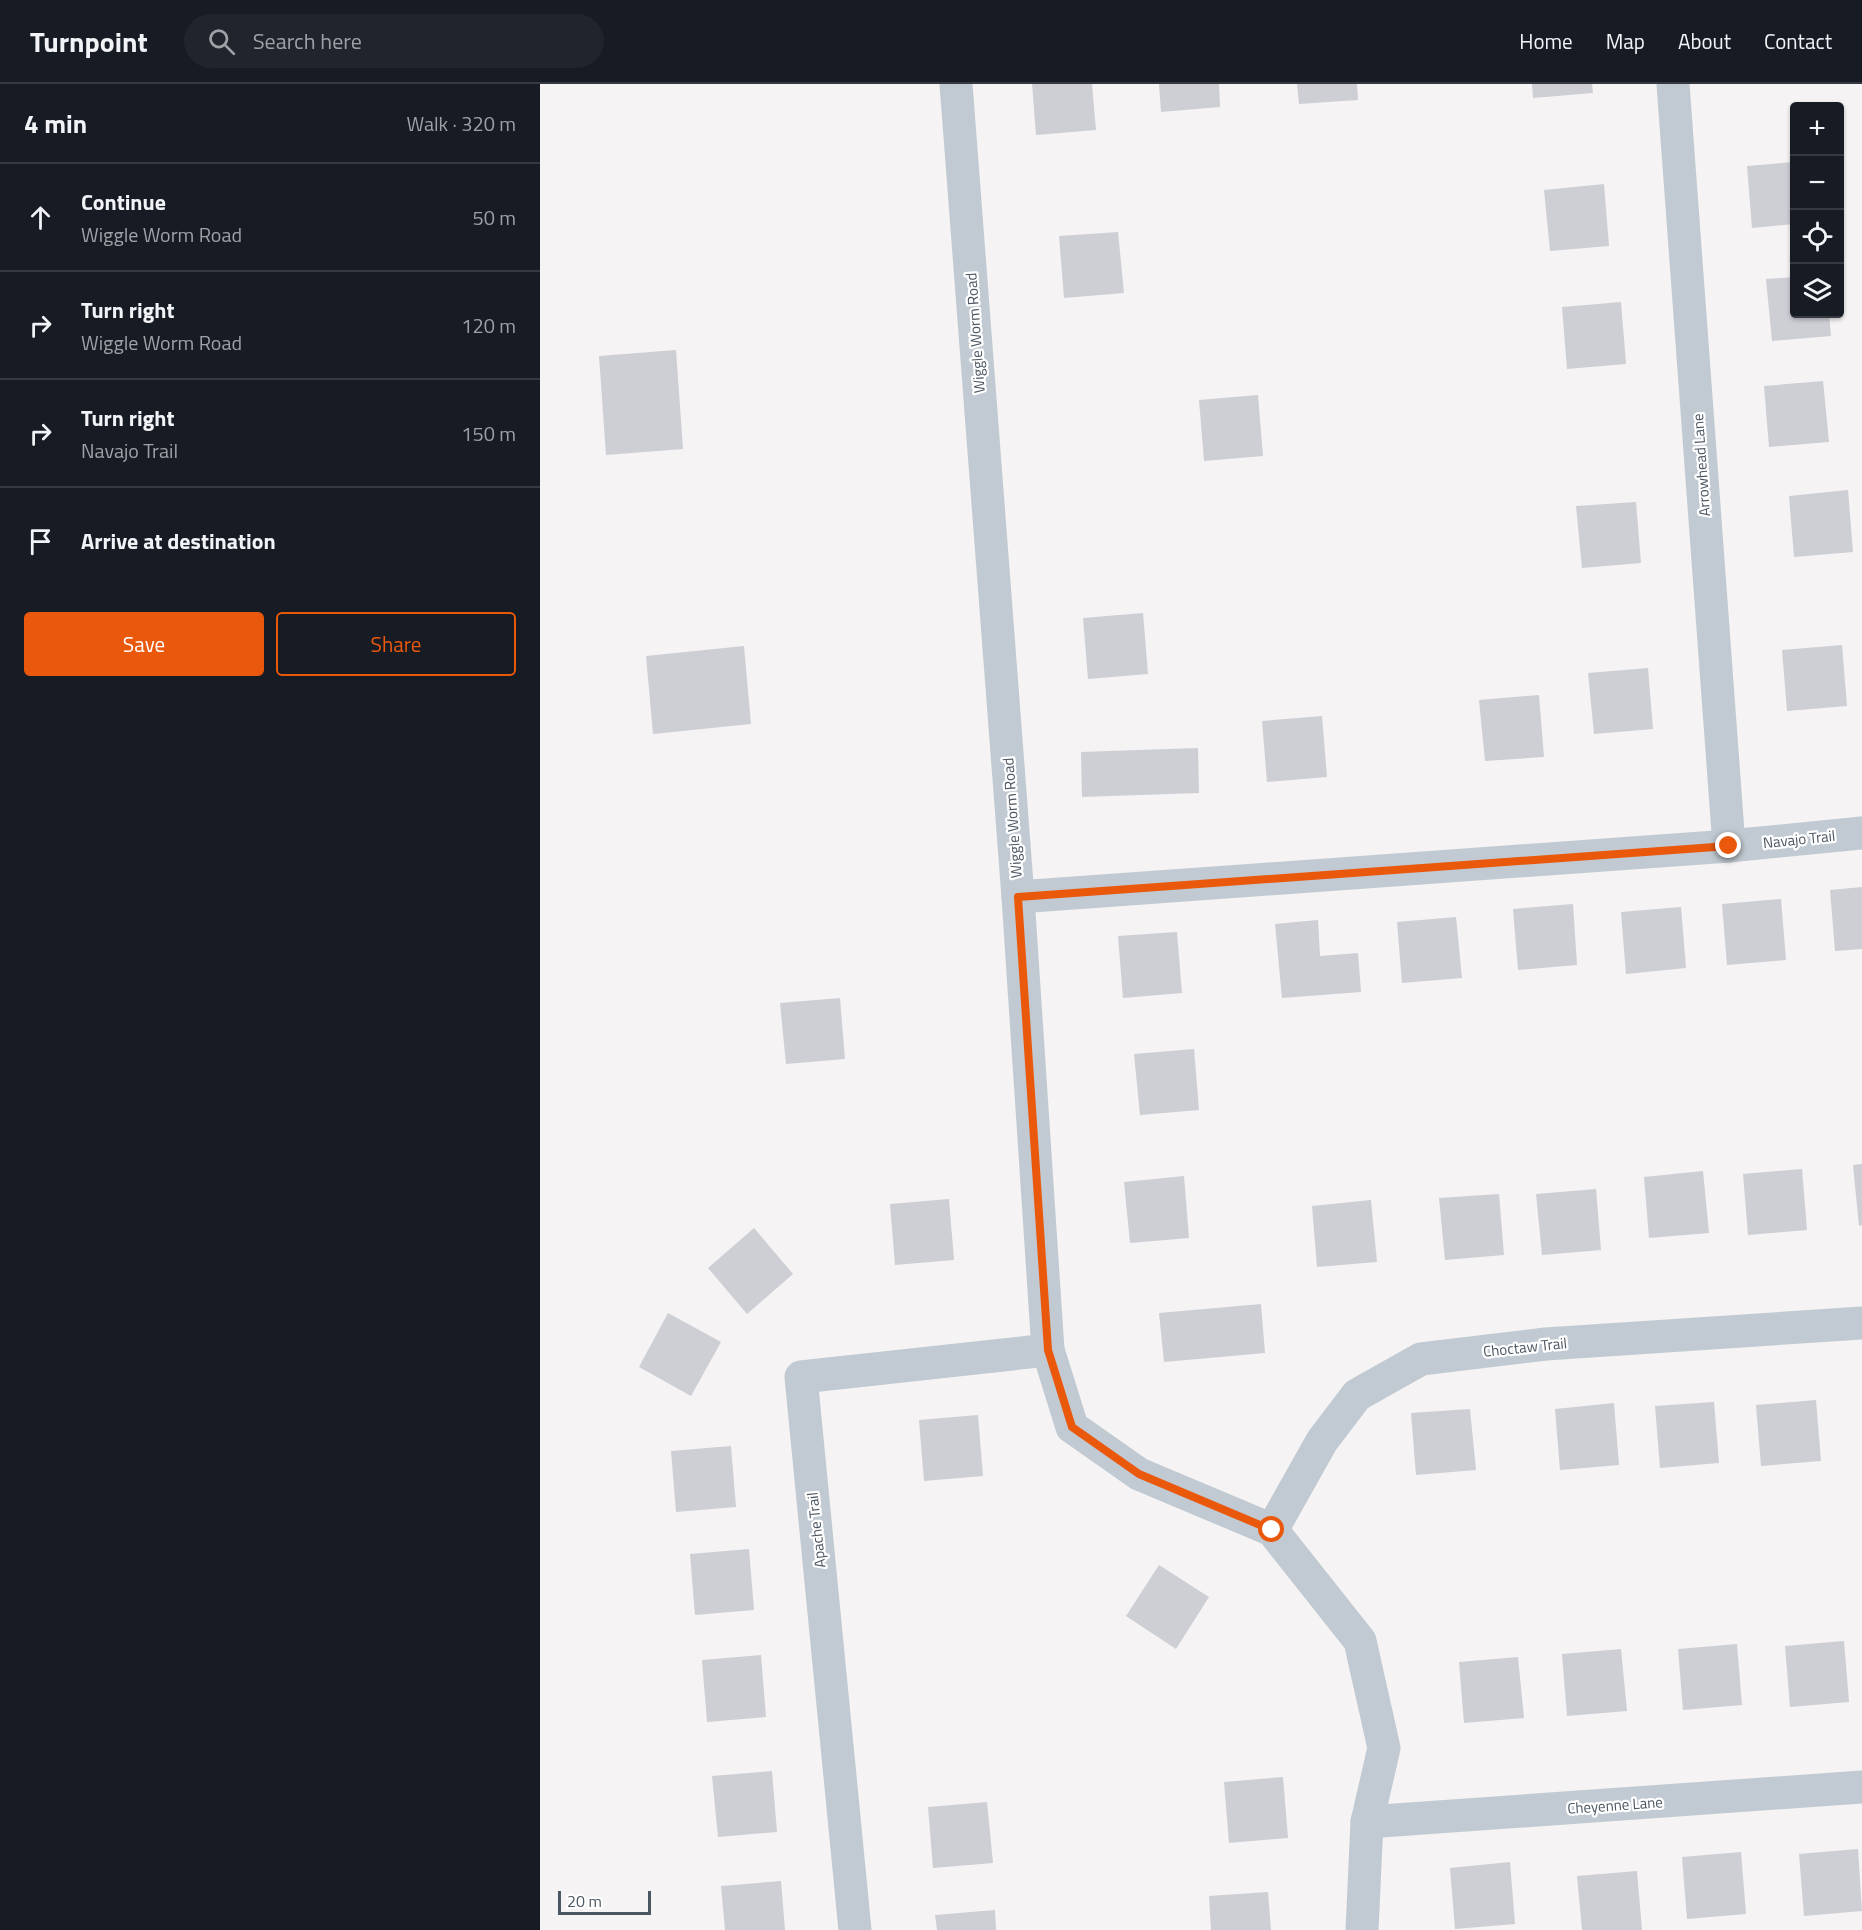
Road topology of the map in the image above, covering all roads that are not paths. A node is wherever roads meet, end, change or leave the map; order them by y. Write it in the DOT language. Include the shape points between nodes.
graph roads {
  1 [pos="956,84"];
  2 [pos="1673,84"];
  3 [pos="1862,833"];
  4 [pos="1729,846"];
  5 [pos="1018,897"];
  6 [pos="1862,1323"];
  7 [pos="1048,1350"];
  8 [pos="1272,1530"];
  9 [pos="1862,1787"];
  10 [pos="1367,1822"];
  11 [pos="855,1930"];
  12 [pos="1362,1930"];
  1 -- 5 [label="street, Wiggle Worm Road"];
  2 -- 4 [label="street, Arrowhead Lane"];
  3 -- 4 [label="street, Navajo Trail"];
  4 -- 5 [label="street, Navajo Trail"];
  5 -- 7 [label="street, Wiggle Worm Road"];
  6 -- 8 [label="street, Choctaw Trail" via="1546,1344 1421,1359 1357,1395 1322,1441"];
  7 -- 8 [label="street, Wiggle Worm Road" via="1072,1427 1139,1474"];
  7 -- 11 [label="street, Apache Trail" via="801,1377"];
  8 -- 10 [label="street, Wiggle Worm Road" via="1360,1641 1384,1748"];
  9 -- 10 [label="street, Cheyenne Lane"];
  10 -- 12 [label="street, Wiggle Worm Road"];
}
